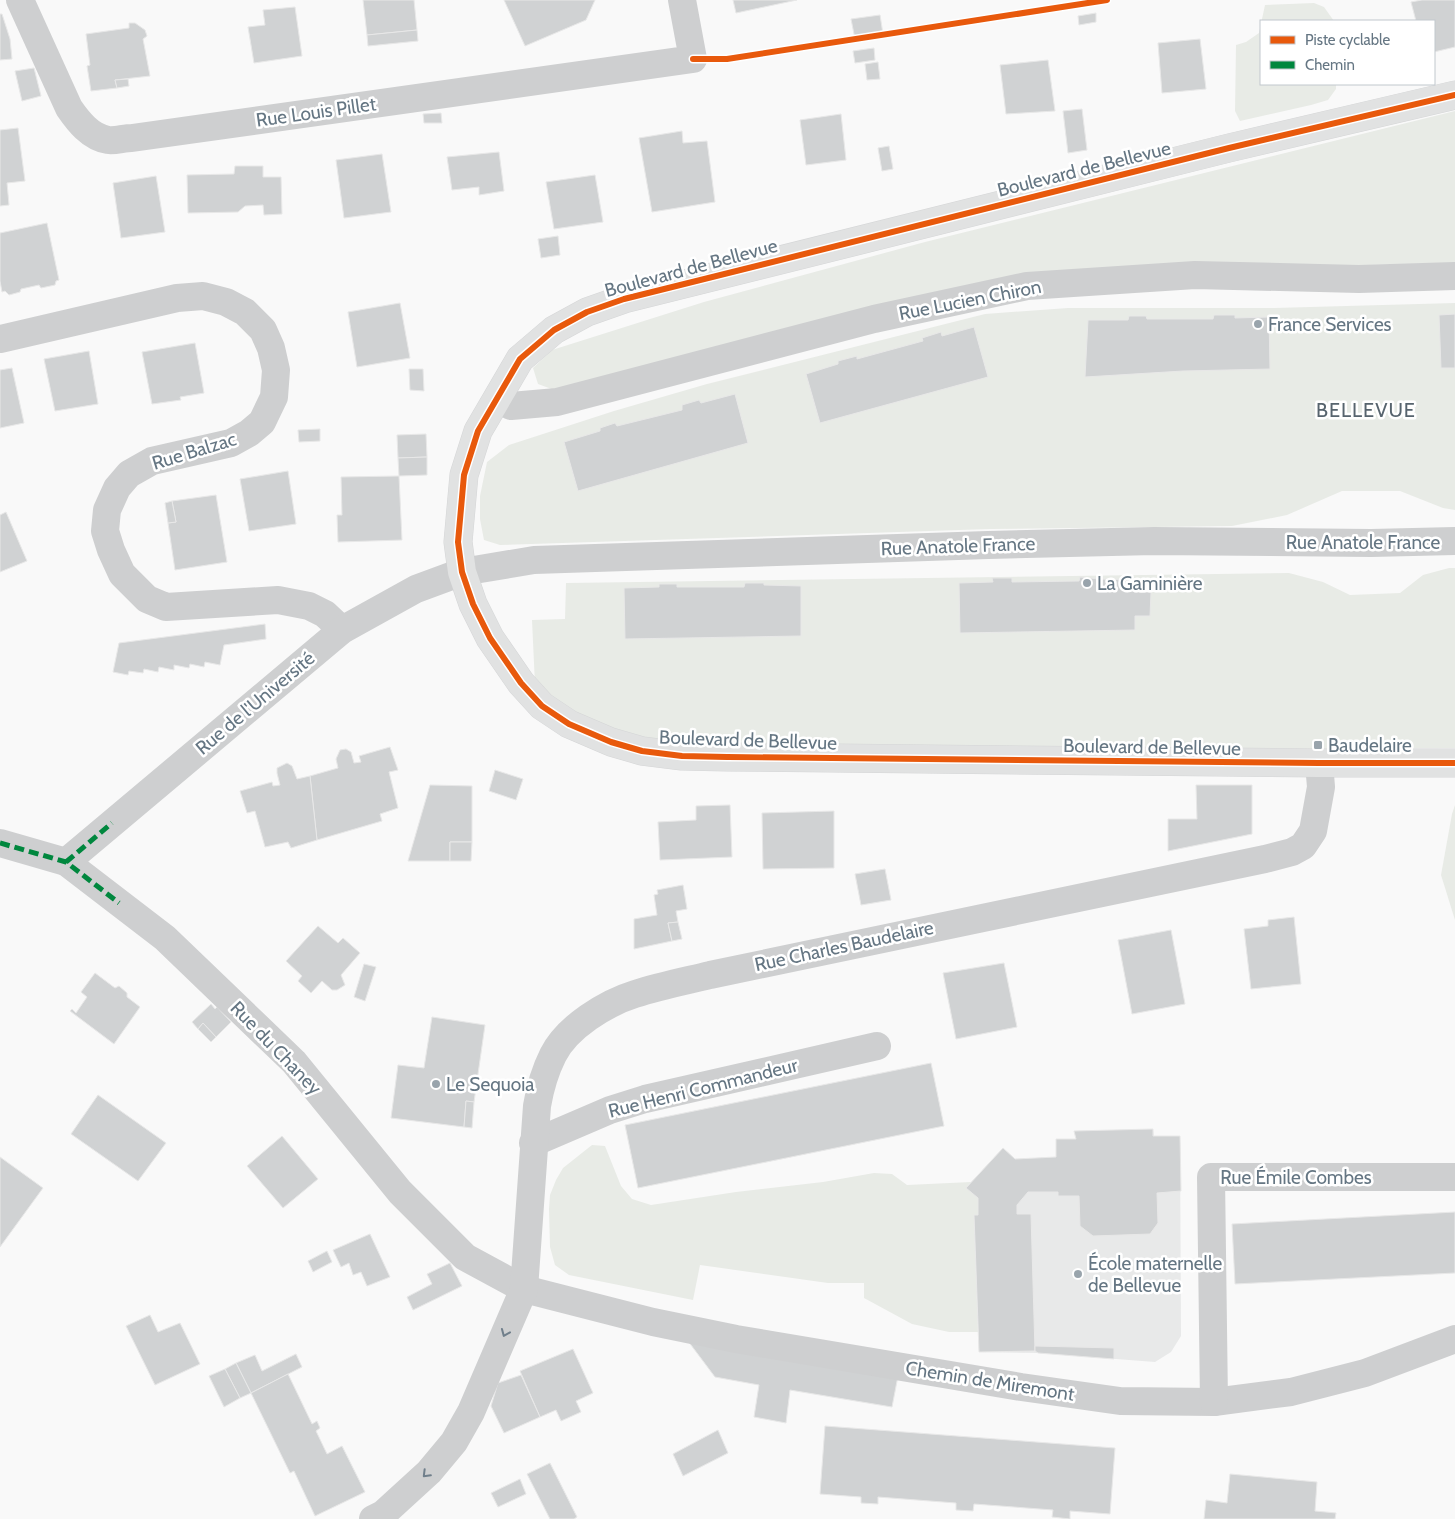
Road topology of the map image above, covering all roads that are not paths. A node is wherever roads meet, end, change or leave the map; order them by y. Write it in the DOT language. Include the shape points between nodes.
graph roads {
  1 [pos="20,0"];
  2 [pos="682,0"];
  3 [pos="1455,95"];
  4 [pos="1455,276"];
  5 [pos="0,339"];
  6 [pos="497,399"];
  7 [pos="1455,541"];
  8 [pos="462,572"];
  9 [pos="342,630"];
  10 [pos="1455,763"];
  11 [pos="1319,764"];
  12 [pos="0,843"];
  13 [pos="66,862"];
  14 [pos="877,1046"];
  15 [pos="533,1143"];
  16 [pos="1455,1177"];
  17 [pos="524,1289"];
  18 [pos="1455,1339"];
  19 [pos="1214,1402"];
  20 [pos="380,1517"];
  1 -- 2 [label="street, Rue Louis Pillet" via="69,108 90,132 107,140 693,59"];
  3 -- 6 [label="main road, Boulevard de Bellevue" via="624,299 587,312 554,330 520,359"];
  4 -- 6 [label="street, Rue Lucien Chiron" via="1359,279 1195,275 1027,286 874,319 557,402 511,406"];
  5 -- 9 [label="street, Rue Balzac" via="177,298 202,296 226,302 245,312 263,330 276,370 274,397 262,422 231,443 152,461 130,474 117,488 107,510 105,531 122,574 147,599 156,603 174,607 278,600 309,606"];
  6 -- 8 [label="main road, Boulevard de Bellevue" via="478,431 464,475 458,542"];
  7 -- 8 [label="street, Rue Anatole France" via="1154,541 978,545 534,560"];
  8 -- 9 [label="street, Rue de l'Université" via="416,589"];
  8 -- 11 [label="main road, Boulevard de Bellevue" via="490,638 521,683 542,706 569,724 642,751 728,758"];
  9 -- 13 [label="street, Rue de l'Université"];
  10 -- 11 [label="main road, Boulevard de Bellevue"];
  11 -- 15 [label="street, Rue Charles Baudelaire" via="1321,787 1313,831 1303,846 1292,852 710,975 634,994 598,1011 571,1030 554,1053 542,1082"];
  12 -- 13 [label="street, Rue du Chaney"];
  13 -- 17 [label="street, Rue du Chaney" via="165,938 294,1062 400,1192 465,1257"];
  14 -- 15 [label="street, Rue Henri Commandeur" via="646,1099 610,1110"];
  15 -- 17 [label="street, Rue Charles Baudelaire"];
  16 -- 19 [label="street, Rue Émile Combes" via="1211,1177"];
  17 -- 19 [label="street, Chemin de Miremont" via="653,1322 736,1339 1012,1386 1120,1401"];
  17 -- 20 [label="street, Rue Charles Baudelaire, one-way" via="471,1412 454,1442 429,1472"];
  18 -- 19 [label="street, Chemin de Miremont" via="1365,1373 1291,1392"];
}
